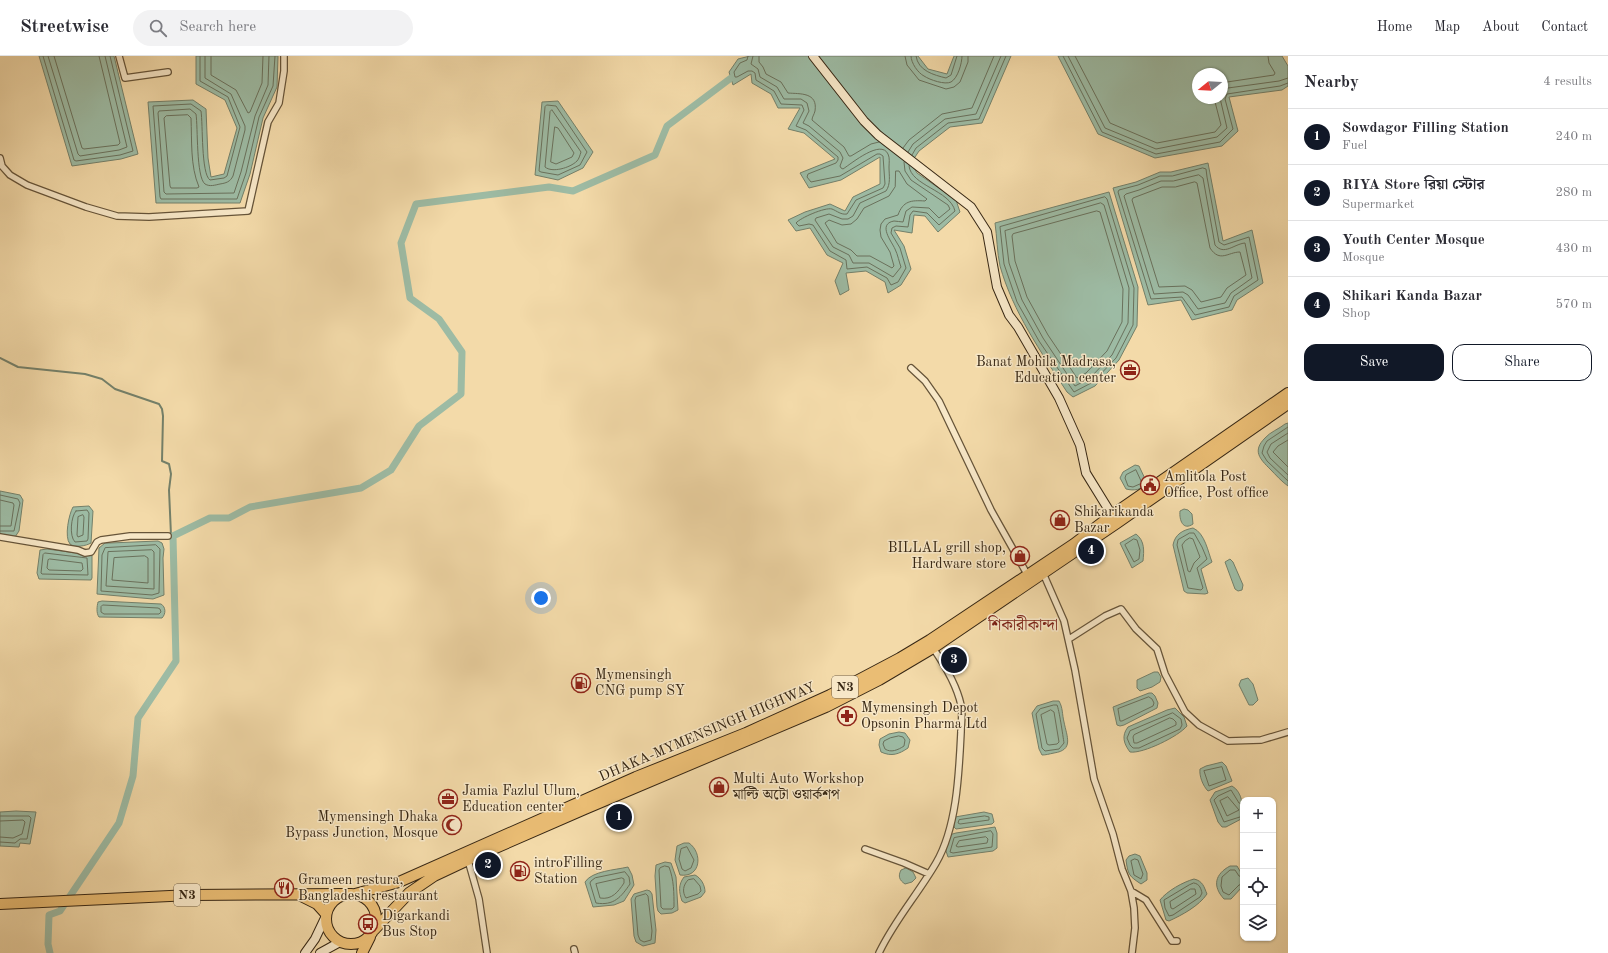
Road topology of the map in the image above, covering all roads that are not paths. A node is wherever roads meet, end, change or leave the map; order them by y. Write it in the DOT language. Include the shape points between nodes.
graph roads {
  1 [pos="119,56"];
  2 [pos="284,56"];
  3 [pos="812,56"];
  4 [pos="168,72"];
  5 [pos="0,158"];
  6 [pos="911,368"];
  7 [pos="1288,393"];
  8 [pos="1288,404"];
  9 [pos="1114,519"];
  10 [pos="168,536"];
  11 [pos="0,537"];
  12 [pos="1043,573"];
  13 [pos="1027,574"];
  14 [pos="1069,639"];
  15 [pos="933,648"];
  16 [pos="1288,732"];
  17 [pos="865,849"];
  18 [pos="468,860"];
  19 [pos="929,874"];
  20 [pos="1131,891"];
  21 [pos="291,894"];
  22 [pos="352,894"];
  23 [pos="0,904"];
  24 [pos="326,916"];
  25 [pos="372,933"];
  26 [pos="1177,941"];
  27 [pos="344,946"];
  28 [pos="305,953"];
  29 [pos="320,953"];
  30 [pos="362,953"];
  31 [pos="487,953"];
  32 [pos="879,953"];
  33 [pos="1132,953"];
  1 -- 4 [label="street" via="126,78"];
  2 -- 5 [label="street" via="279,103 268,122 248,211 149,217 117,216 27,185 10,175 2,166"];
  3 -- 9 [label="street" via="864,121 971,207 987,232 996,287 1009,315 1058,398 1080,445 1086,473"];
  6 -- 13 [label="street" via="925,381 939,401 991,510"];
  7 -- 9 [label="highway, DHAKA-MYMENSINGH HIGHWAY / N3"];
  8 -- 9 [label="highway, DHAKA-MYMENSINGH HIGHWAY / N3"];
  9 -- 12 [label="highway, DHAKA-MYMENSINGH HIGHWAY / N3"];
  9 -- 13 [label="highway, DHAKA-MYMENSINGH HIGHWAY / N3"];
  10 -- 11 [label="street" via="130,536 101,540 91,552 85,553"];
  12 -- 14 [label="street"];
  12 -- 15 [label="highway, DHAKA-MYMENSINGH HIGHWAY / N3"];
  13 -- 22 [label="highway, DHAKA-MYMENSINGH HIGHWAY / N3" via="930,640 830,695 746,733 622,783 399,882"];
  14 -- 16 [label="street" via="1121,609 1136,629 1157,649 1185,712 1199,725 1228,741 1261,740"];
  14 -- 20 [label="street" via="1094,779"];
  15 -- 18 [label="highway, DHAKA-MYMENSINGH HIGHWAY / N3" via="826,707"];
  15 -- 19 [label="street" via="947,668 962,705 960,755 949,835"];
  17 -- 19 [label="street"];
  18 -- 25 [label="highway, DHAKA-MYMENSINGH HIGHWAY / N3" via="434,876 409,893"];
  18 -- 31 [label="street" via="479,899"];
  19 -- 32 [label="street"];
  20 -- 26 [label="street" via="1146,900 1172,941"];
  20 -- 33 [label="street" via="1135,928"];
  21 -- 22 [label="highway, N3"];
  21 -- 23 [label="highway, N3" via="191,895"];
  21 -- 24 [label="highway, N3" via="311,900"];
  22 -- 24 [label="highway, N3" via="336,898"];
  22 -- 25 [label="highway" via="362,896 374,907 376,923"];
  24 -- 27 [label="highway, N3" via="326,924 331,935"];
  24 -- 28 [label="street"];
  25 -- 27 [label="highway, N3" via="359,943"];
  25 -- 30 [label="highway"];
  27 -- 29 [label="street"];
}
